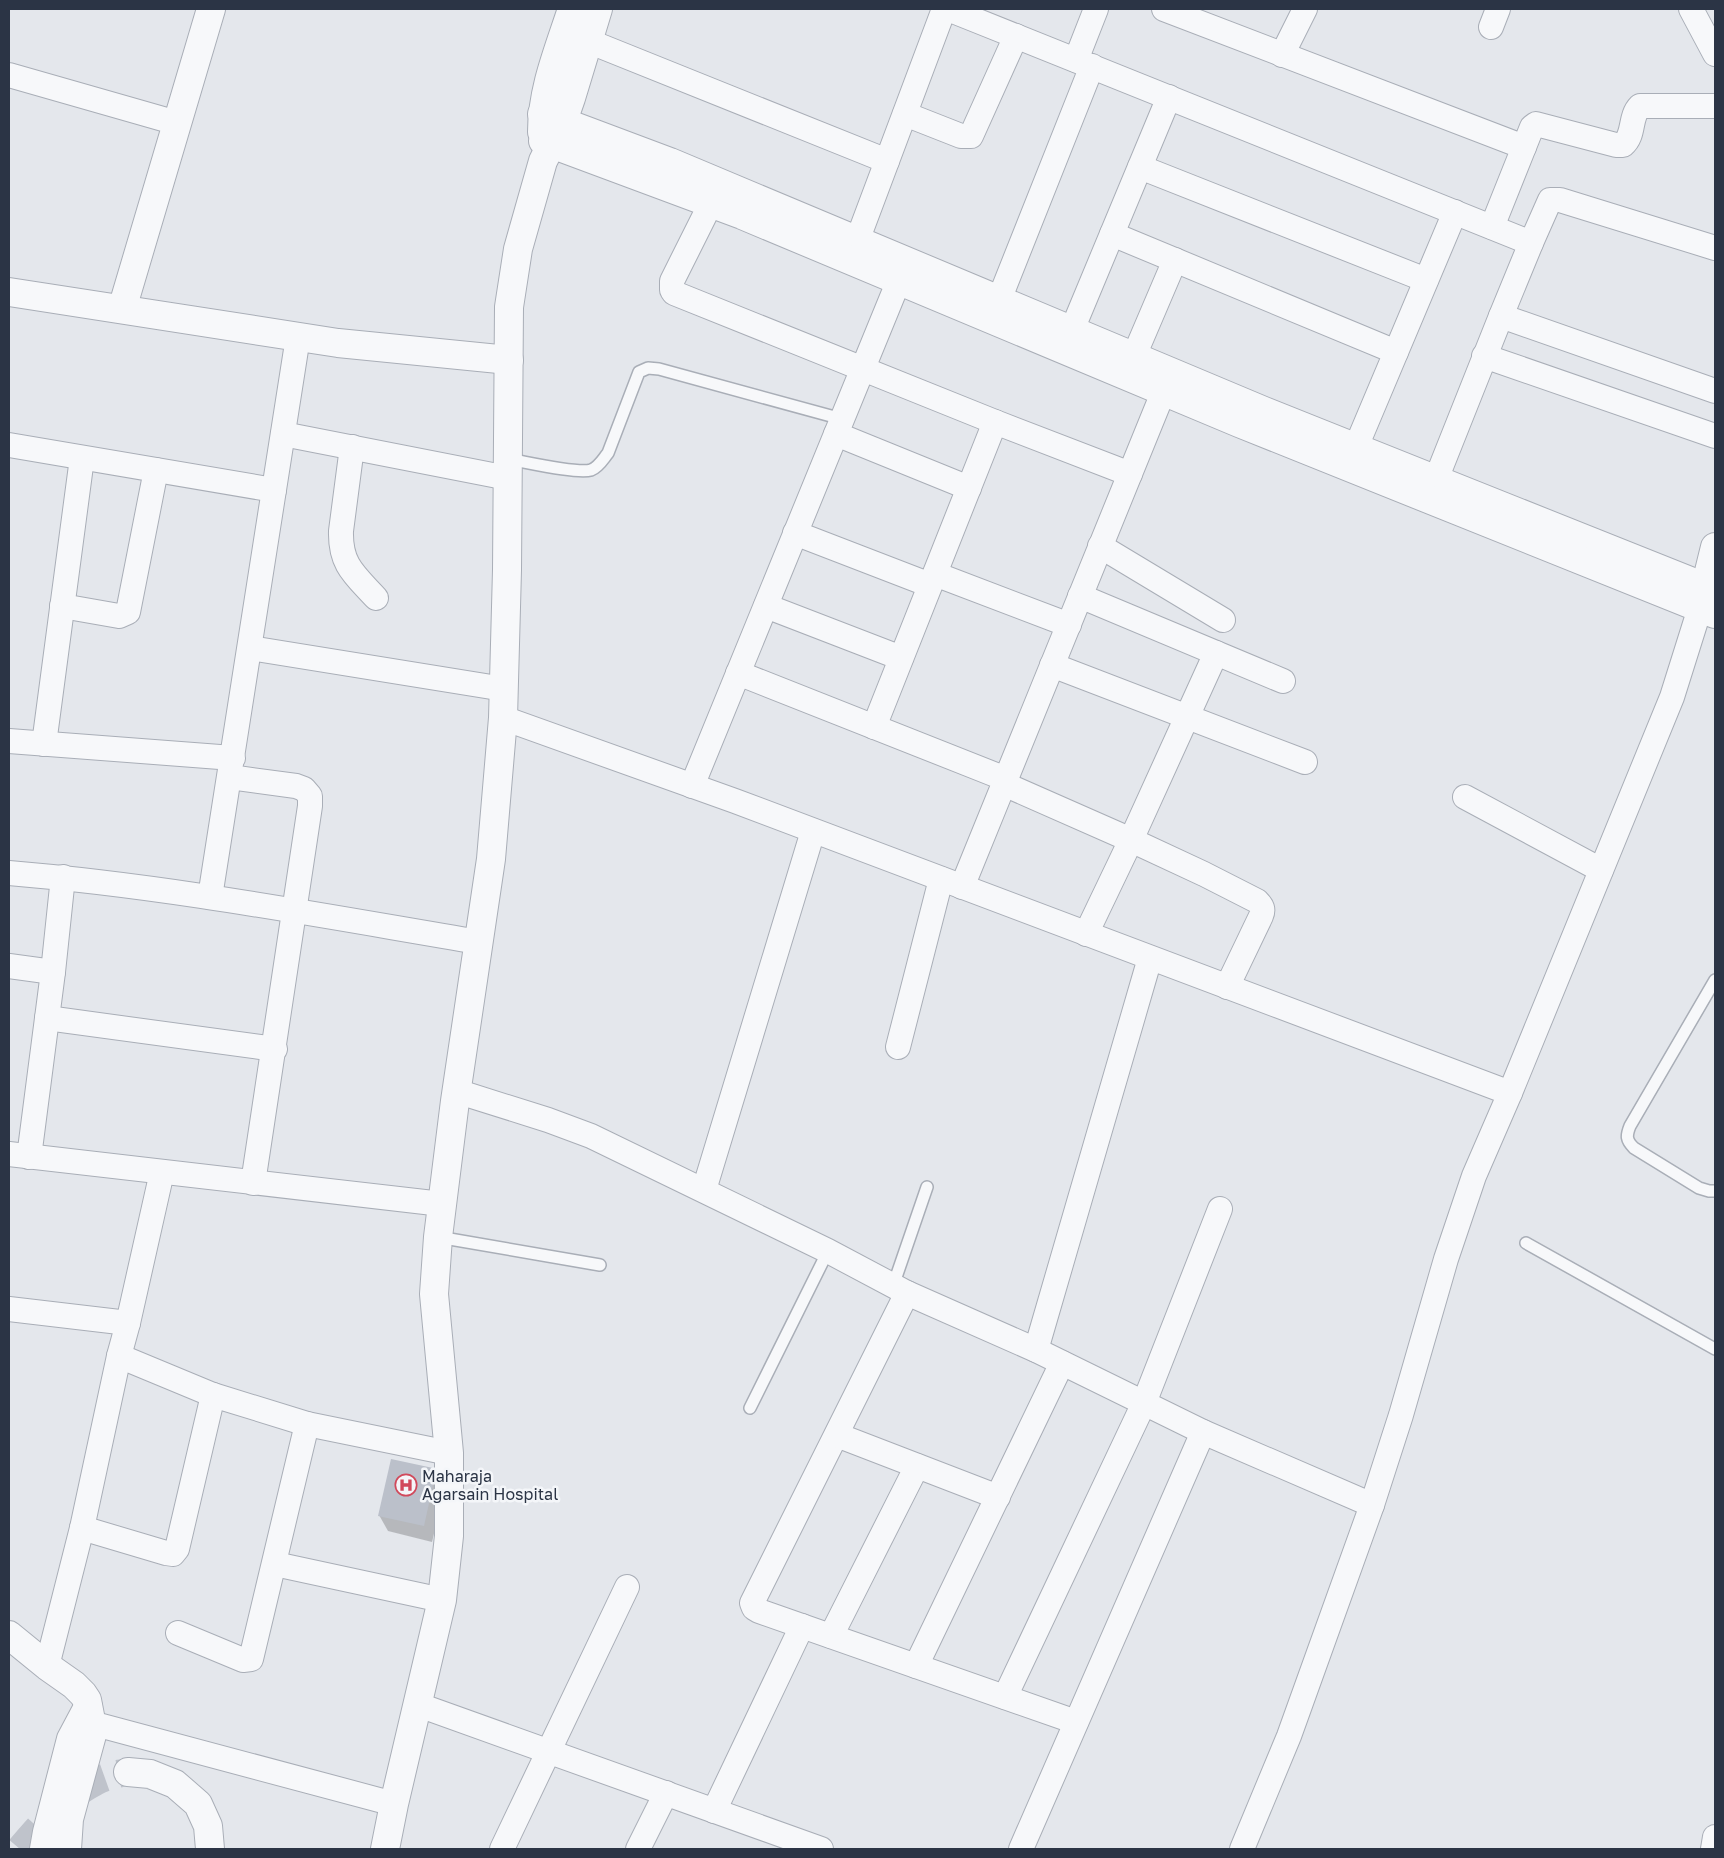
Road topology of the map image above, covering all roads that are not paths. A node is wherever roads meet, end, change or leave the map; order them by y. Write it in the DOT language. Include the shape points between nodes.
graph roads {
  1 [pos="211,9"];
  2 [pos="572,9"];
  3 [pos="598,9"];
  4 [pos="944,9"];
  5 [pos="948,9"];
  6 [pos="1096,9"];
  7 [pos="1164,9"];
  8 [pos="1305,9"];
  9 [pos="1690,9"];
  10 [pos="1016,36"];
  11 [pos="588,41"];
  12 [pos="1715,54"];
  13 [pos="1282,55"];
  14 [pos="1084,63"];
  15 [pos="9,75"];
  16 [pos="1169,97"];
  17 [pos="1715,106"];
  18 [pos="905,114"];
  19 [pos="177,123"];
  20 [pos="548,136"];
  21 [pos="1524,147"];
  22 [pos="887,161"];
  23 [pos="1140,167"];
  24 [pos="711,203"];
  25 [pos="1455,212"];
  26 [pos="1492,227"];
  27 [pos="1112,234"];
  28 [pos="857,241"];
  29 [pos="1530,243"];
  30 [pos="1715,248"];
  31 [pos="1175,260"];
  32 [pos="903,271"];
  33 [pos="1426,280"];
  34 [pos="9,292"];
  35 [pos="999,300"];
  36 [pos="122,309"];
  37 [pos="1501,316"];
  38 [pos="1072,330"];
  39 [pos="298,337"];
  40 [pos="1396,352"];
  41 [pos="1134,356"];
  42 [pos="1484,356"];
  43 [pos="509,360"];
  44 [pos="864,368"];
  45 [pos="1167,381"];
  46 [pos="1715,391"];
  47 [pos="995,422"];
  48 [pos="839,427"];
  49 [pos="282,434"];
  50 [pos="1715,436"];
  51 [pos="9,446"];
  52 [pos="352,447"];
  53 [pos="1356,447"];
  54 [pos="82,458"];
  55 [pos="508,469"];
  56 [pos="156,470"];
  57 [pos="1130,474"];
  58 [pos="969,488"];
  59 [pos="1432,489"];
  60 [pos="274,490"];
  61 [pos="796,533"];
  62 [pos="1100,546"];
  63 [pos="1715,547"];
  64 [pos="933,580"];
  65 [pos="1080,596"];
  66 [pos="376,598"];
  67 [pos="1709,600"];
  68 [pos="62,606"];
  69 [pos="766,606"];
  70 [pos="1223,620"];
  71 [pos="1068,625"];
  72 [pos="250,648"];
  73 [pos="1216,653"];
  74 [pos="901,658"];
  75 [pos="1052,665"];
  76 [pos="738,673"];
  77 [pos="1283,681"];
  78 [pos="504,689"];
  79 [pos="1187,717"];
  80 [pos="503,718"];
  81 [pos="874,727"];
  82 [pos="9,741"];
  83 [pos="44,744"];
  84 [pos="1305,762"];
  85 [pos="231,767"];
  86 [pos="1005,782"];
  87 [pos="692,786"];
  88 [pos="1465,797"];
  89 [pos="814,831"];
  90 [pos="1131,840"];
  91 [pos="1601,870"];
  92 [pos="9,873"];
  93 [pos="63,877"];
  94 [pos="952,883"];
  95 [pos="210,897"];
  96 [pos="294,912"];
  97 [pos="1086,934"];
  98 [pos="479,942"];
  99 [pos="1150,958"];
  100 [pos="9,966"];
  101 [pos="53,972"];
  102 [pos="1715,980"];
  103 [pos="1227,987"];
  104 [pos="47,1018"];
  105 [pos="898,1047"];
  106 [pos="275,1049"];
  107 [pos="456,1091"];
  108 [pos="1510,1093"];
  109 [pos="19,1155"];
  110 [pos="162,1172"];
  111 [pos="253,1183"];
  112 [pos="927,1187"];
  113 [pos="704,1190"];
  114 [pos="1715,1191"];
  115 [pos="442,1204"];
  116 [pos="1220,1209"];
  117 [pos="438,1237"];
  118 [pos="1526,1243"];
  119 [pos="828,1251"];
  120 [pos="600,1265"];
  121 [pos="900,1290"];
  122 [pos="9,1309"];
  123 [pos="128,1323"];
  124 [pos="1715,1349"];
  125 [pos="1036,1350"];
  126 [pos="119,1356"];
  127 [pos="1062,1363"];
  128 [pos="213,1395"];
  129 [pos="1144,1403"];
  130 [pos="750,1408"];
  131 [pos="307,1424"];
  132 [pos="1203,1432"];
  133 [pos="837,1435"];
  134 [pos="449,1453"];
  135 [pos="917,1466"];
  136 [pos="998,1497"];
  137 [pos="1372,1505"];
  138 [pos="82,1528"];
  139 [pos="275,1564"];
  140 [pos="627,1587"];
  141 [pos="442,1600"];
  142 [pos="802,1626"];
  143 [pos="178,1633"];
  144 [pos="9,1635"];
  145 [pos="831,1636"];
  146 [pos="47,1666"];
  147 [pos="916,1666"];
  148 [pos="1005,1697"];
  149 [pos="416,1704"];
  150 [pos="86,1716"];
  151 [pos="1076,1722"];
  152 [pos="549,1751"];
  153 [pos="666,1793"];
  154 [pos="394,1804"];
  155 [pos="714,1811"];
  156 [pos="1715,1837"];
  157 [pos="44,1849"];
  158 [pos="66,1849"];
  159 [pos="192,1849"];
  160 [pos="210,1849"];
  161 [pos="385,1849"];
  162 [pos="502,1849"];
  163 [pos="638,1849"];
  164 [pos="821,1849"];
  165 [pos="1021,1849"];
  166 [pos="1242,1849"];
  167 [pos="1713,1849"];
  1 -- 19 [label="street"];
  2 -- 20 [label="street" via="552,70"];
  3 -- 11 [label="street"];
  4 -- 18 [label="street"];
  5 -- 10 [label="street"];
  6 -- 14 [label="street"];
  7 -- 13 [label="street"];
  8 -- 13 [label="street"];
  9 -- 12 [label="street"];
  10 -- 14 [label="street"];
  10 -- 18 [label="street" via="971,136 961,136"];
  11 -- 20 [label="street"];
  11 -- 22 [label="street"];
  13 -- 21 [label="street"];
  14 -- 16 [label="street"];
  14 -- 35 [label="street"];
  15 -- 19 [label="street"];
  16 -- 23 [label="street"];
  16 -- 25 [label="street"];
  17 -- 21 [label="street" via="1640,106 1634,115 1629,138 1623,145 1536,124"];
  18 -- 22 [label="street"];
  19 -- 36 [label="street"];
  20 -- 24 [label="street"];
  20 -- 28 [label="street" via="670,162"];
  20 -- 43 [label="street" via="512,279"];
  21 -- 26 [label="street"];
  22 -- 28 [label="street"];
  23 -- 27 [label="street"];
  23 -- 33 [label="street"];
  24 -- 32 [label="street"];
  24 -- 44 [label="street" via="672,281 674,293"];
  25 -- 26 [label="street"];
  25 -- 33 [label="street"];
  26 -- 29 [label="street"];
  27 -- 31 [label="street"];
  27 -- 38 [label="street"];
  28 -- 32 [label="street"];
  29 -- 30 [label="street" via="1550,200 1554,199"];
  29 -- 37 [label="street"];
  31 -- 40 [label="street"];
  31 -- 41 [label="street"];
  32 -- 35 [label="street"];
  32 -- 44 [label="street"];
  32 -- 45 [label="street"];
  33 -- 40 [label="street"];
  34 -- 36 [label="street"];
  35 -- 38 [label="street"];
  36 -- 39 [label="street"];
  37 -- 42 [label="street"];
  37 -- 46 [label="street"];
  38 -- 41 [label="street"];
  39 -- 43 [label="street"];
  39 -- 49 [label="street"];
  40 -- 53 [label="street"];
  41 -- 45 [label="street"];
  42 -- 50 [label="street"];
  42 -- 59 [label="street"];
  43 -- 55 [label="street"];
  44 -- 47 [label="street"];
  44 -- 48 [label="street"];
  45 -- 53 [label="street"];
  45 -- 57 [label="street"];
  45 -- 59 [label="street"];
  47 -- 57 [label="street"];
  47 -- 58 [label="street"];
  48 -- 55 [label="lane" via="648,368 639,372 608,453 593,470"];
  48 -- 58 [label="street"];
  48 -- 61 [label="street"];
  49 -- 52 [label="street"];
  49 -- 60 [label="street"];
  51 -- 54 [label="street"];
  52 -- 55 [label="street"];
  52 -- 66 [label="street" via="341,531 343,557"];
  53 -- 59 [label="street"];
  54 -- 56 [label="street"];
  54 -- 68 [label="street"];
  55 -- 78 [label="street"];
  56 -- 60 [label="street"];
  56 -- 68 [label="street" via="128,612 119,616"];
  57 -- 62 [label="street"];
  58 -- 64 [label="street"];
  59 -- 67 [label="street"];
  60 -- 72 [label="street"];
  61 -- 64 [label="street"];
  61 -- 69 [label="street"];
  62 -- 65 [label="street"];
  62 -- 70 [label="street"];
  63 -- 67 [label="street"];
  64 -- 71 [label="street"];
  64 -- 74 [label="street"];
  65 -- 71 [label="street"];
  65 -- 73 [label="street"];
  67 -- 91 [label="street"];
  68 -- 83 [label="street"];
  69 -- 74 [label="street"];
  69 -- 76 [label="street"];
  71 -- 75 [label="street"];
  72 -- 78 [label="street"];
  72 -- 85 [label="street"];
  73 -- 77 [label="street"];
  73 -- 79 [label="street"];
  74 -- 81 [label="street"];
  75 -- 79 [label="street"];
  75 -- 86 [label="street"];
  76 -- 81 [label="street"];
  76 -- 87 [label="street"];
  78 -- 80 [label="street"];
  79 -- 84 [label="street"];
  79 -- 90 [label="street"];
  80 -- 87 [label="street"];
  80 -- 98 [label="street" via="491,859"];
  81 -- 86 [label="street"];
  82 -- 83 [label="street"];
  83 -- 85 [label="street"];
  85 -- 95 [label="street"];
  85 -- 96 [label="street" via="296,786 310,796"];
  86 -- 90 [label="street"];
  86 -- 94 [label="street"];
  87 -- 89 [label="street"];
  88 -- 91 [label="street"];
  89 -- 94 [label="street"];
  89 -- 113 [label="street"];
  90 -- 97 [label="street"];
  90 -- 103 [label="street" via="1262,905 1261,916"];
  91 -- 108 [label="street"];
  92 -- 93 [label="street"];
  93 -- 95 [label="street"];
  93 -- 101 [label="street"];
  94 -- 97 [label="street"];
  94 -- 105 [label="street"];
  95 -- 96 [label="street"];
  96 -- 98 [label="street"];
  96 -- 106 [label="street"];
  97 -- 99 [label="street"];
  98 -- 107 [label="street"];
  99 -- 103 [label="street"];
  99 -- 125 [label="street"];
  100 -- 101 [label="street"];
  101 -- 104 [label="street"];
  102 -- 114 [label="lane" via="1626,1134 1627,1142 1634,1148 1699,1188"];
  103 -- 108 [label="street"];
  104 -- 106 [label="street"];
  104 -- 109 [label="street"];
  106 -- 111 [label="street"];
  107 -- 113 [label="street" via="591,1136"];
  107 -- 115 [label="street"];
  108 -- 137 [label="street" via="1461,1213"];
  109 -- 110 [label="street"];
  110 -- 111 [label="street"];
  110 -- 123 [label="street"];
  111 -- 115 [label="street"];
  112 -- 121 [label="lane"];
  113 -- 119 [label="street"];
  115 -- 117 [label="street"];
  116 -- 129 [label="street"];
  117 -- 120 [label="lane"];
  117 -- 134 [label="street" via="434,1294"];
  118 -- 124 [label="lane"];
  119 -- 121 [label="street"];
  119 -- 130 [label="lane"];
  121 -- 125 [label="street"];
  121 -- 133 [label="street"];
  122 -- 123 [label="street"];
  123 -- 126 [label="street"];
  125 -- 127 [label="street"];
  126 -- 128 [label="street"];
  126 -- 138 [label="street"];
  127 -- 129 [label="street"];
  127 -- 136 [label="street"];
  128 -- 131 [label="street"];
  128 -- 138 [label="street" via="177,1549 173,1554"];
  129 -- 132 [label="street"];
  129 -- 148 [label="street"];
  131 -- 134 [label="street"];
  131 -- 139 [label="street"];
  132 -- 137 [label="street"];
  132 -- 151 [label="street"];
  133 -- 135 [label="street"];
  133 -- 142 [label="street" via="752,1604 759,1611"];
  134 -- 141 [label="street" via="450,1536"];
  135 -- 136 [label="street"];
  135 -- 145 [label="street"];
  136 -- 147 [label="street"];
  137 -- 166 [label="street" via="1289,1736"];
  138 -- 146 [label="street"];
  139 -- 141 [label="street"];
  139 -- 143 [label="street" via="251,1659 243,1660"];
  140 -- 152 [label="street"];
  141 -- 149 [label="street"];
  142 -- 145 [label="street"];
  142 -- 155 [label="street"];
  144 -- 146 [label="street"];
  145 -- 147 [label="street"];
  146 -- 150 [label="street" via="83,1694 87,1700"];
  147 -- 148 [label="street"];
  148 -- 151 [label="street"];
  149 -- 152 [label="street"];
  149 -- 154 [label="street"];
  150 -- 154 [label="street"];
  150 -- 157 [label="street" via="71,1739"];
  150 -- 158 [label="street" via="91,1741 69,1819"];
  151 -- 165 [label="street"];
  152 -- 153 [label="street"];
  152 -- 162 [label="street"];
  153 -- 155 [label="street"];
  153 -- 163 [label="street"];
  154 -- 161 [label="street"];
  155 -- 164 [label="street"];
  156 -- 167 [label="street"];
  159 -- 160 [label="street" via="191,1828 183,1812 167,1797 127,1781 150,1774 175,1784 198,1804 208,1826"];
}
